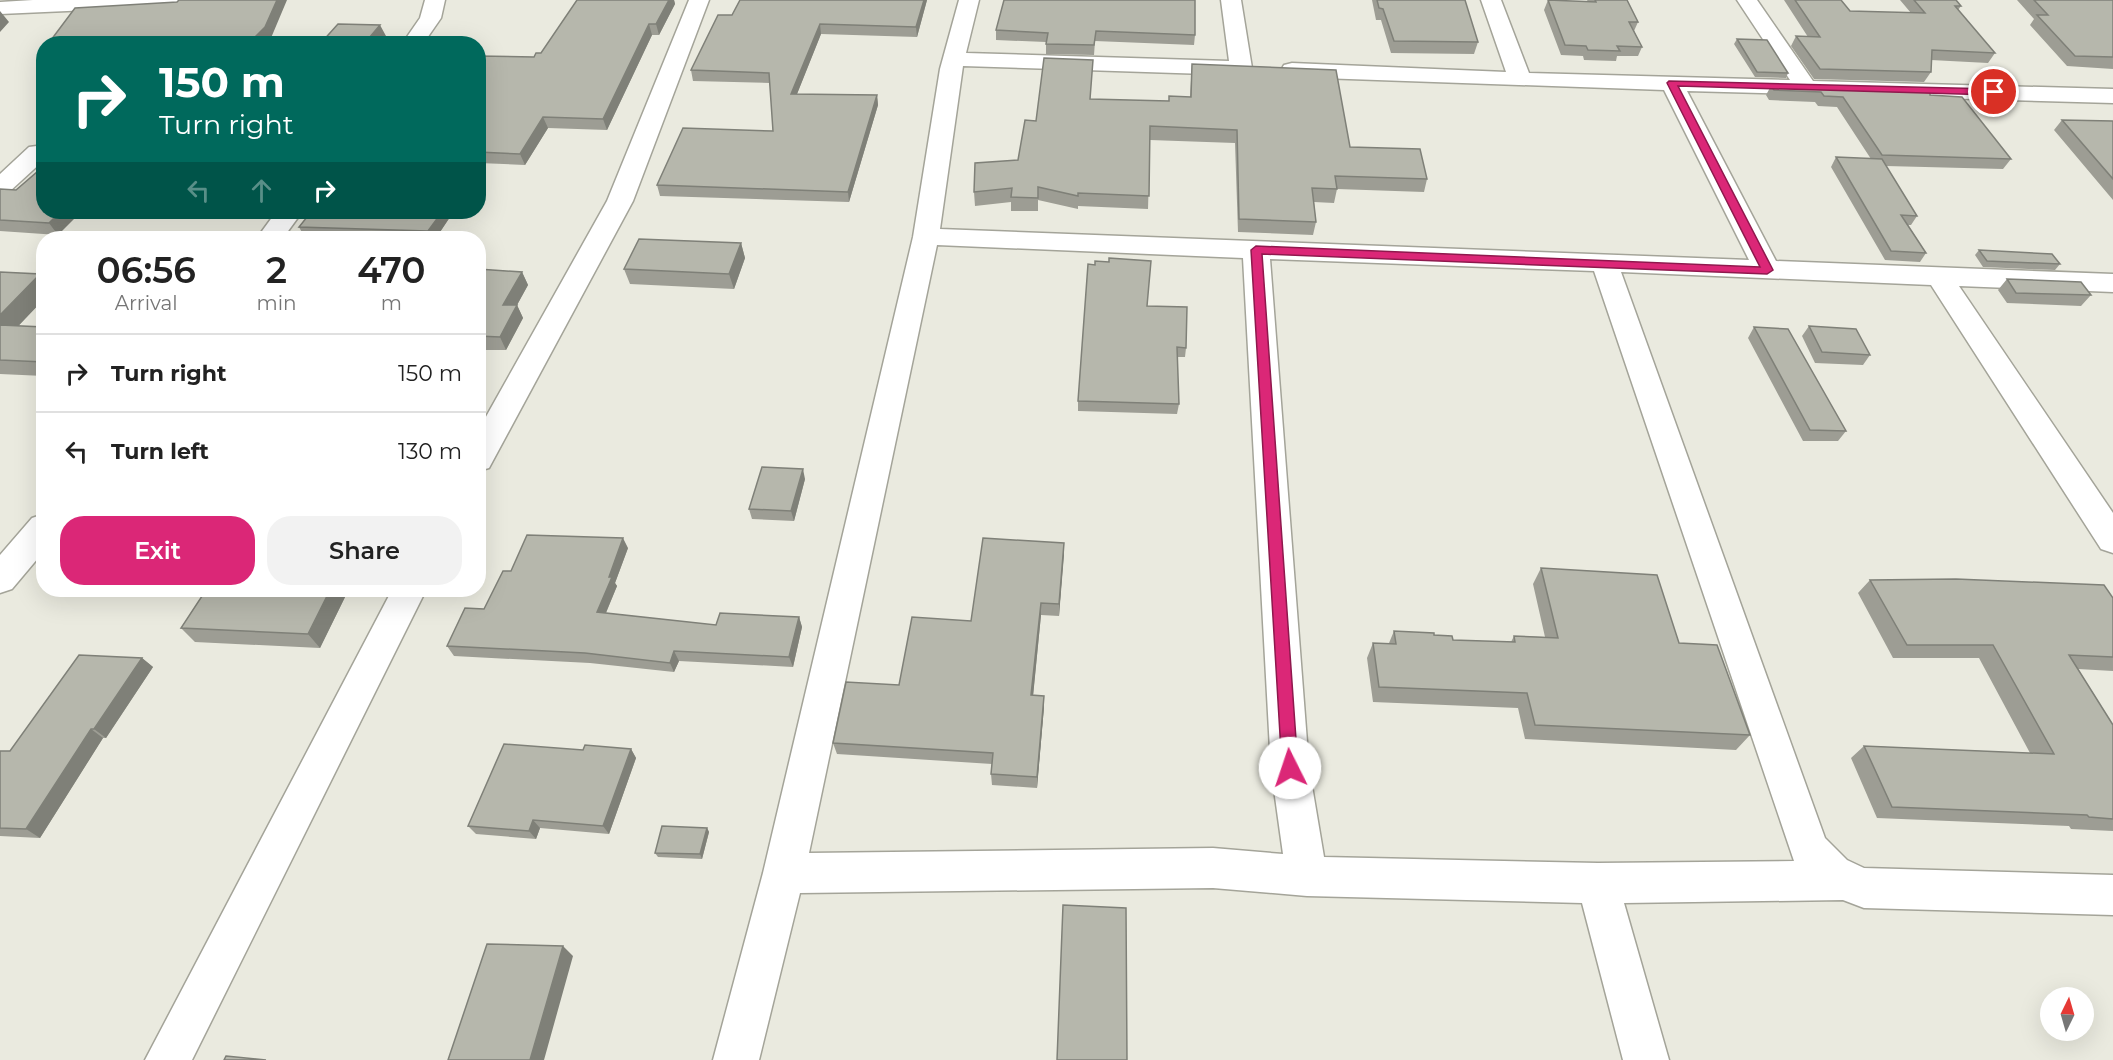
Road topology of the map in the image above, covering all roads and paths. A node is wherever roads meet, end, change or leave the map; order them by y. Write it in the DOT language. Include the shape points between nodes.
graph roads {
  1 [pos="179,0"];
  2 [pos="435,0"];
  3 [pos="699,0"];
  4 [pos="969,0"];
  5 [pos="1231,0"];
  6 [pos="1491,0"];
  7 [pos="1747,0"];
  8 [pos="148,1"];
  9 [pos="0,8"];
  10 [pos="418,36"];
  11 [pos="953,59"];
  12 [pos="1241,68"];
  13 [pos="1520,79"];
  14 [pos="1672,83"];
  15 [pos="1804,86"];
  16 [pos="2113,96"];
  17 [pos="36,152"];
  18 [pos="0,154"];
  19 [pos="36,156"];
  20 [pos="0,188"];
  21 [pos="926,237"];
  22 [pos="1256,250"];
  23 [pos="1605,264"];
  24 [pos="1767,270"];
  25 [pos="1939,276"];
  26 [pos="2113,283"];
  27 [pos="486,445"];
  28 [pos="36,536"];
  29 [pos="2113,540"];
  30 [pos="0,579"];
  31 [pos="405,597"];
  32 [pos="784,873"];
  33 [pos="1307,876"];
  34 [pos="1841,881"];
  35 [pos="1598,883"];
  36 [pos="2113,895"];
  37 [pos="168,1060"];
  38 [pos="736,1060"];
  39 [pos="1646,1060"];
  1 -- 8 [label="street"];
  2 -- 10 [label="street" via="430,18"];
  3 -- 27 [label="street" via="620,201"];
  4 -- 11 [label="street"];
  5 -- 12 [label="street"];
  6 -- 13 [label="street"];
  7 -- 15 [label="street"];
  8 -- 9 [label="street"];
  11 -- 12 [label="street"];
  11 -- 21 [label="street"];
  12 -- 13 [label="street"];
  13 -- 14 [label="street"];
  14 -- 15 [label="street"];
  14 -- 24 [label="street"];
  15 -- 16 [label="street"];
  17 -- 18 [label="street"];
  19 -- 20 [label="street"];
  21 -- 22 [label="street"];
  21 -- 32 [label="street"];
  22 -- 23 [label="street"];
  22 -- 33 [label="street" via="1290,768"];
  23 -- 24 [label="street"];
  23 -- 34 [label="street" via="1809,849 1823,868"];
  24 -- 25 [label="street"];
  25 -- 26 [label="street"];
  25 -- 29 [label="street"];
  28 -- 30 [label="street"];
  31 -- 37 [label="street"];
  32 -- 33 [label="street" via="1213,868"];
  32 -- 38 [label="street"];
  33 -- 35 [label="street"];
  34 -- 35 [label="street"];
  34 -- 36 [label="street" via="1864,888"];
  35 -- 39 [label="street"];
}
